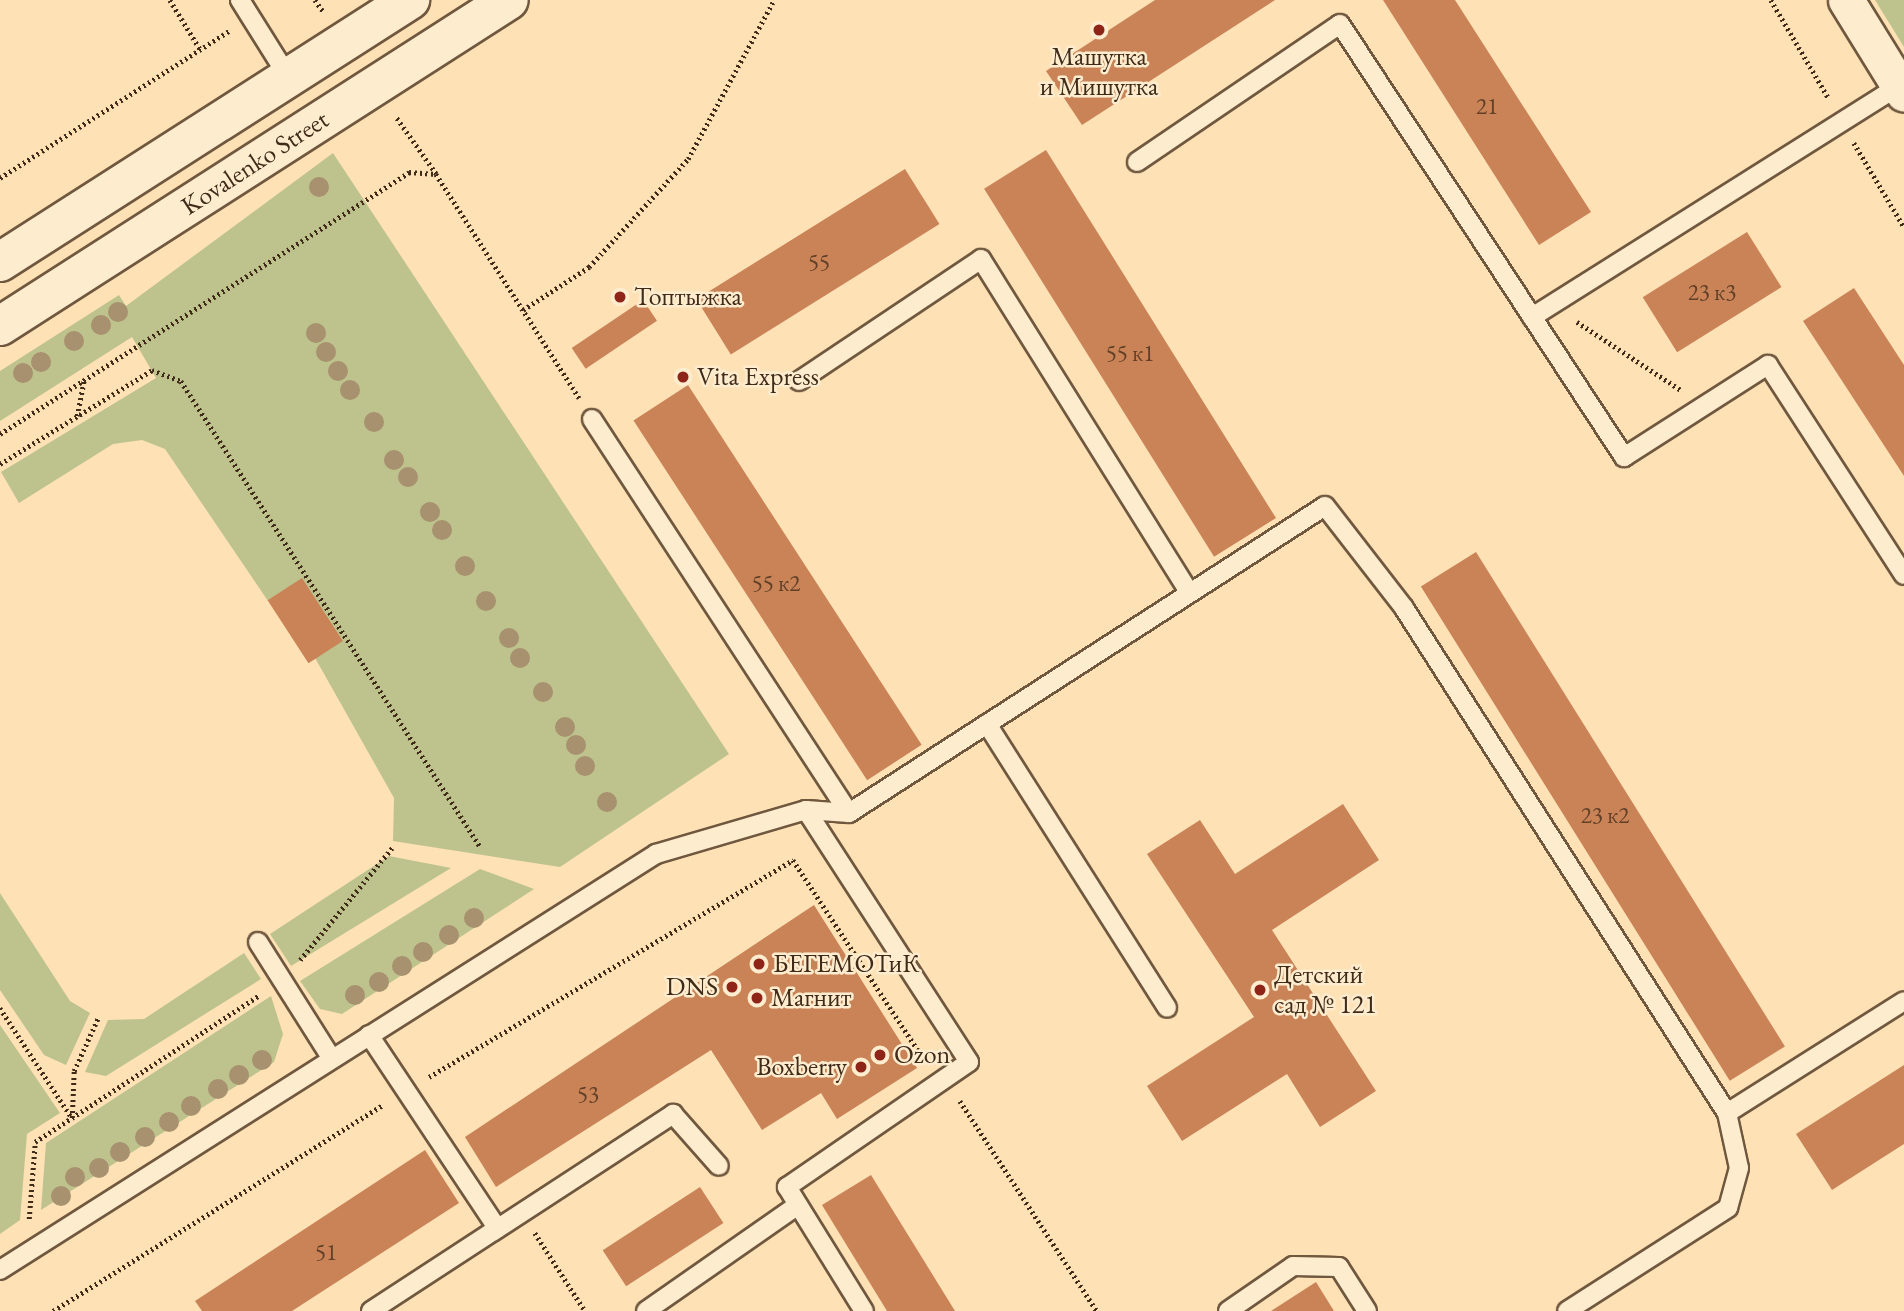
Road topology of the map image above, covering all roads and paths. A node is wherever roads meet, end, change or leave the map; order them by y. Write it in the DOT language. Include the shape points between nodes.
graph roads {
  1 [pos="170,0"];
  2 [pos="240,0"];
  3 [pos="315,0"];
  4 [pos="410,0"];
  5 [pos="509,0"];
  6 [pos="775,0"];
  7 [pos="1846,0"];
  8 [pos="250,18"];
  9 [pos="344,43"];
  10 [pos="200,50"];
  11 [pos="289,78"];
  12 [pos="375,86"];
  13 [pos="1902,90"];
  14 [pos="319,123"];
  15 [pos="1137,162"];
  16 [pos="436,174"];
  17 [pos="0,178"];
  18 [pos="0,262"];
  19 [pos="1551,305"];
  20 [pos="523,310"];
  21 [pos="1532,317"];
  22 [pos="0,326"];
  23 [pos="85,380"];
  24 [pos="799,381"];
  25 [pos="1705,405"];
  26 [pos="77,416"];
  27 [pos="592,419"];
  28 [pos="0,434"];
  29 [pos="0,464"];
  30 [pos="1904,575"];
  31 [pos="1189,592"];
  32 [pos="987,724"];
  33 [pos="806,810"];
  34 [pos="849,813"];
  35 [pos="392,848"];
  36 [pos="481,848"];
  37 [pos="258,942"];
  38 [pos="282,981"];
  39 [pos="1904,1001"];
  40 [pos="0,1008"];
  41 [pos="1167,1008"];
  42 [pos="98,1018"];
  43 [pos="369,1035"];
  44 [pos="332,1059"];
  45 [pos="437,1072"];
  46 [pos="939,1083"];
  47 [pos="407,1090"];
  48 [pos="1727,1113"];
  49 [pos="72,1118"];
  50 [pos="719,1166"];
  51 [pos="798,1205"];
  52 [pos="522,1212"];
  53 [pos="19,1226"];
  54 [pos="497,1228"];
  55 [pos="0,1270"];
  56 [pos="52,1311"];
  57 [pos="371,1311"];
  58 [pos="585,1311"];
  59 [pos="646,1311"];
  60 [pos="864,1311"];
  61 [pos="1097,1311"];
  62 [pos="1228,1311"];
  63 [pos="1367,1311"];
  64 [pos="1567,1311"];
  1 -- 10 [label="path"];
  2 -- 8 [label="lane"];
  3 -- 9 [label="path"];
  4 -- 9 [label="main road, Kovalenko Street"];
  5 -- 12 [label="main road, Kovalenko Street"];
  6 -- 20 [label="path" via="688,159 589,267"];
  7 -- 13 [label="street"];
  8 -- 10 [label="path"];
  8 -- 11 [label="lane"];
  9 -- 11 [label="main road, Kovalenko Street"];
  10 -- 17 [label="path"];
  11 -- 14 [label="main road"];
  11 -- 18 [label="main road, Kovalenko Street"];
  12 -- 14 [label="main road, Kovalenko Street"];
  12 -- 16 [label="path"];
  13 -- 19 [label="lane"];
  14 -- 22 [label="main road, Kovalenko Street"];
  15 -- 21 [label="lane" via="1340,24"];
  16 -- 20 [label="path"];
  16 -- 23 [label="path" via="409,172"];
  19 -- 21 [label="lane"];
  19 -- 25 [label="path"];
  20 -- 27 [label="path"];
  21 -- 25 [label="lane" via="1624,457"];
  23 -- 26 [label="path"];
  23 -- 28 [label="path"];
  24 -- 31 [label="lane" via="981,259"];
  25 -- 30 [label="lane" via="1768,365"];
  26 -- 29 [label="path"];
  26 -- 36 [label="path" via="152,370 181,381"];
  27 -- 34 [label="lane"];
  31 -- 32 [label="lane"];
  31 -- 48 [label="lane" via="1325,506 1404,608"];
  32 -- 34 [label="lane"];
  32 -- 41 [label="lane"];
  33 -- 34 [label="lane"];
  33 -- 43 [label="lane" via="656,854"];
  33 -- 46 [label="lane" via="970,1062"];
  35 -- 38 [label="path"];
  37 -- 38 [label="lane"];
  38 -- 44 [label="lane"];
  38 -- 49 [label="path"];
  39 -- 48 [label="lane"];
  40 -- 49 [label="path"];
  42 -- 49 [label="path" via="75,1071"];
  43 -- 44 [label="lane"];
  43 -- 47 [label="lane"];
  44 -- 55 [label="lane"];
  45 -- 46 [label="path" via="793,860"];
  46 -- 51 [label="lane" via="787,1187"];
  46 -- 61 [label="path" via="968,1108"];
  47 -- 54 [label="lane"];
  47 -- 56 [label="path"];
  48 -- 64 [label="lane" via="1739,1168 1728,1208"];
  49 -- 53 [label="path" via="35,1142 29,1219"];
  50 -- 52 [label="lane" via="673,1114"];
  51 -- 59 [label="lane"];
  51 -- 60 [label="lane"];
  52 -- 54 [label="lane"];
  52 -- 58 [label="path"];
  54 -- 57 [label="lane"];
  62 -- 63 [label="lane" via="1293,1266 1339,1267"];
}
